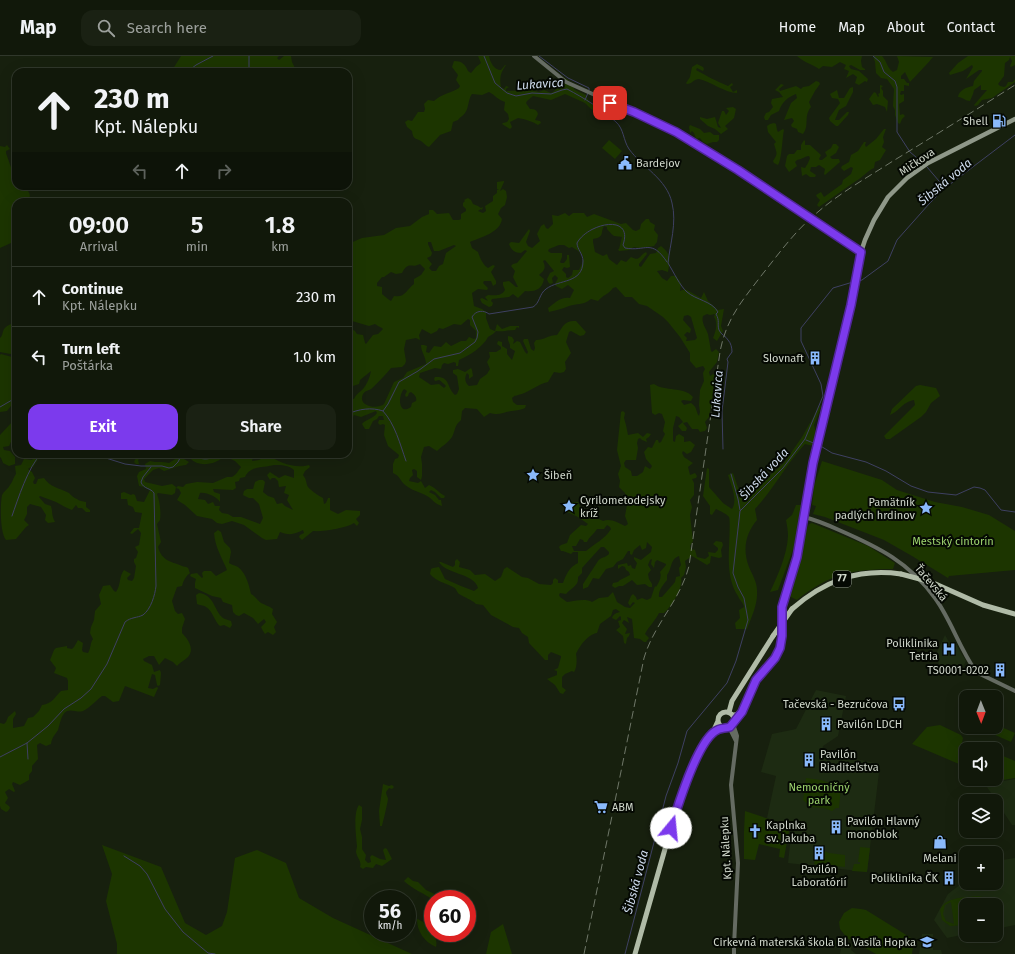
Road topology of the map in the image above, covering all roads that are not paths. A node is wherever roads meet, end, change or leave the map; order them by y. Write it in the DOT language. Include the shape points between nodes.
graph roads {
  1 [pos="534,56"];
  2 [pos="1015,119"];
  3 [pos="861,252"];
  4 [pos="804,517"];
  5 [pos="1015,614"];
  6 [pos="1015,691"];
  7 [pos="744,708"];
  8 [pos="729,713"];
  9 [pos="718,721"];
  10 [pos="732,725"];
  11 [pos="722,727"];
  12 [pos="712,734"];
  13 [pos="635,954"];
  14 [pos="734,954"];
  1 -- 3 [label="street" via="566,82 676,132"];
  2 -- 3 [label="main road, Mičkova" via="924,166 907,178 888,197 874,220"];
  3 -- 4 [label="main road" via="816,450"];
  4 -- 6 [label="street, Ťačevská" via="871,544 906,568 935,598 975,670"];
  4 -- 7 [label="main road" via="797,557 781,614 780,648 756,680"];
  5 -- 8 [label="main road, 77, bridge" via="982,605 931,582 901,574 878,572 850,576 821,588 792,609 732,701"];
  7 -- 8 [label="main road" via="740,712"];
  7 -- 10 [label="main road"];
  8 -- 9 [label="main road, 77" via="718,716"];
  8 -- 10 [label="main road, 77"];
  9 -- 11 [label="main road"];
  9 -- 12 [label="main road, 77"];
  10 -- 11 [label="main road"];
  10 -- 14 [label="street, Kpt. Nálepku" via="736,741 731,785 738,863"];
  11 -- 12 [label="main road, 77"];
  12 -- 13 [label="main road, 77" via="685,786"];
}
